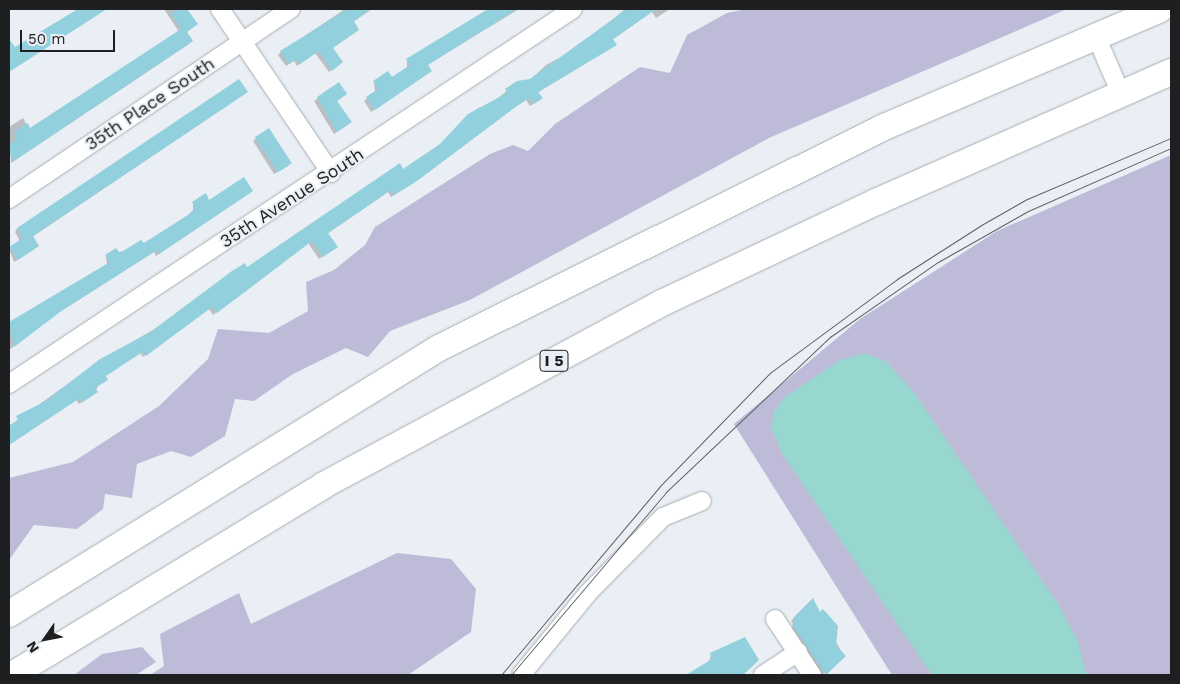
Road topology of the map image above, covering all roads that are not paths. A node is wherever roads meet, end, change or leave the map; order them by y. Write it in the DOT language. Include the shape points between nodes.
graph roads {
  1 [pos="220,9"];
  2 [pos="291,9"];
  3 [pos="573,9"];
  4 [pos="1160,9"];
  5 [pos="1096,36"];
  6 [pos="242,42"];
  7 [pos="1171,72"];
  8 [pos="1121,94"];
  9 [pos="330,173"];
  10 [pos="9,199"];
  11 [pos="9,384"];
  12 [pos="702,501"];
  13 [pos="9,614"];
  14 [pos="775,619"];
  15 [pos="798,652"];
  16 [pos="12,675"];
  17 [pos="521,675"];
  18 [pos="763,675"];
  19 [pos="812,675"];
  1 -- 6 [label="street"];
  2 -- 6 [label="street, 35th Place South"];
  3 -- 9 [label="street, 35th Avenue South"];
  4 -- 5 [label="highway"];
  5 -- 8 [label="street"];
  5 -- 13 [label="highway" via="884,127 439,348"];
  6 -- 9 [label="street"];
  6 -- 10 [label="street, 35th Place South"];
  7 -- 8 [label="highway, I 5"];
  8 -- 16 [label="highway, I 5" via="654,308 324,485"];
  9 -- 11 [label="street, 35th Avenue South"];
  12 -- 17 [label="street" via="663,517 588,593"];
  14 -- 15 [label="street"];
  15 -- 18 [label="street"];
  15 -- 19 [label="street"];
}
